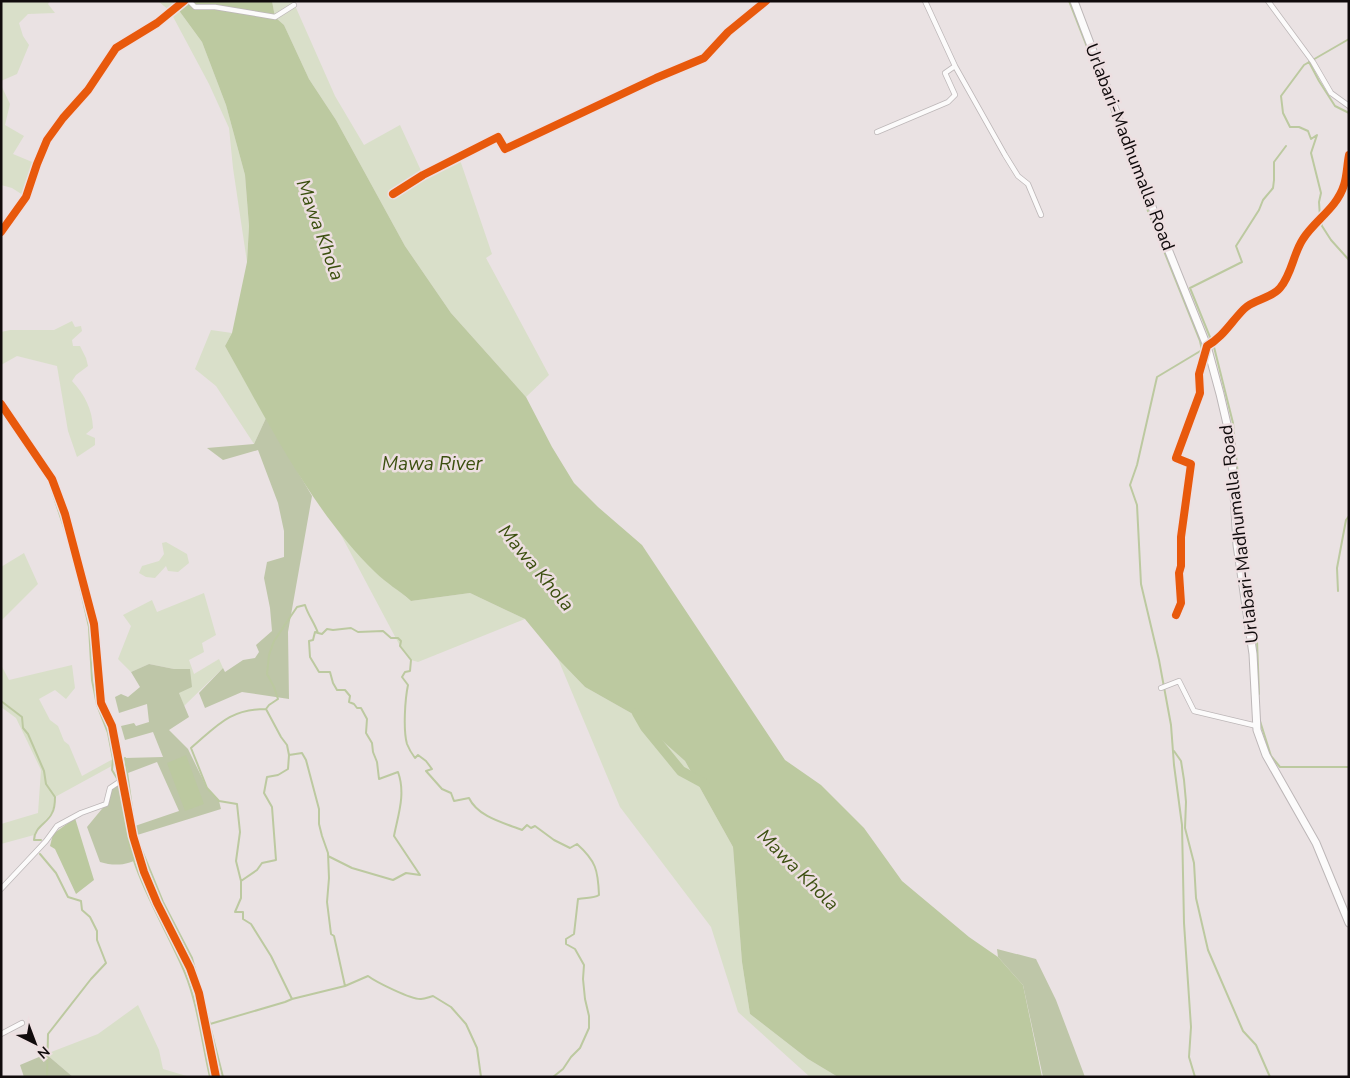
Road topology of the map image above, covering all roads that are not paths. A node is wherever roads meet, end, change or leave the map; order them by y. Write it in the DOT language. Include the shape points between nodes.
graph roads {
  1 [pos="184,1"];
  2 [pos="189,1"];
  3 [pos="766,1"];
  4 [pos="925,1"];
  5 [pos="1074,1"];
  6 [pos="1268,1"];
  7 [pos="294,5"];
  8 [pos="955,66"];
  9 [pos="1349,106"];
  10 [pos="876,132"];
  11 [pos="1349,155"];
  12 [pos="393,194"];
  13 [pos="1041,215"];
  14 [pos="1,232"];
  15 [pos="1207,346"];
  16 [pos="1,404"];
  17 [pos="1176,615"];
  18 [pos="1161,688"];
  19 [pos="1257,726"];
  20 [pos="126,799"];
  21 [pos="1,889"];
  22 [pos="1349,923"];
  23 [pos="22,1023"];
  24 [pos="1,1034"];
  25 [pos="216,1077"];
  1 -- 14 [label="street" via="158,23 116,48 88,90 47,140 26,197"];
  2 -- 7 [label="street" via="195,7 275,17"];
  3 -- 12 [label="street" via="728,32 704,58 505,149 498,137"];
  4 -- 8 [label="street"];
  5 -- 15 [label="main road, Urlabari-Madhumalla Road"];
  6 -- 9 [label="street" via="1313,62 1331,93"];
  8 -- 10 [label="street" via="945,73 954,98"];
  8 -- 13 [label="street" via="1005,155 1018,176 1028,184"];
  11 -- 15 [label="street" via="1339,196 1302,239 1280,288 1269,297 1246,306 1228,330"];
  15 -- 17 [label="street" via="1199,374 1200,393 1176,458 1191,464 1181,537 1181,603"];
  15 -- 19 [label="main road, Urlabari-Madhumalla Road" via="1231,441 1237,545 1253,654"];
  16 -- 20 [label="street" via="52,479 65,514 94,624 101,703 112,726"];
  18 -- 19 [label="street" via="1179,681 1194,711"];
  19 -- 22 [label="main road, Urlabari-Madhumalla Road" via="1266,755 1316,843"];
  20 -- 21 [label="street" via="119,782 110,788 106,804 57,826"];
  20 -- 25 [label="street" via="144,872 199,994"];
  23 -- 24 [label="street"];
}
